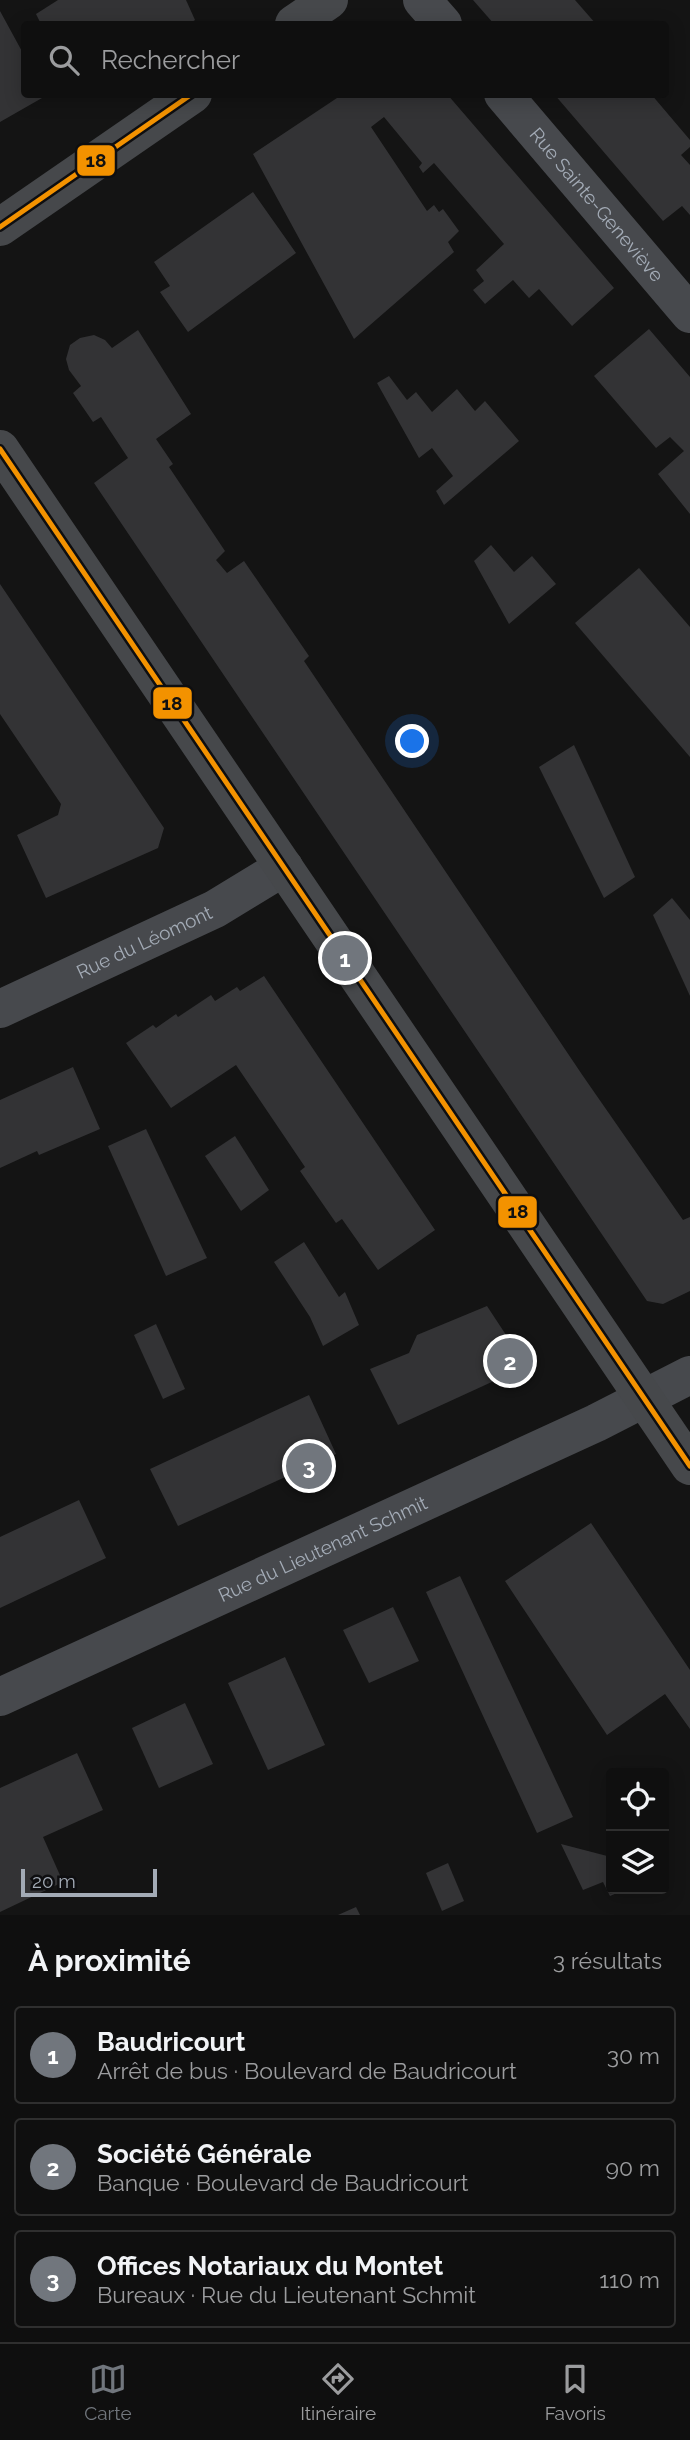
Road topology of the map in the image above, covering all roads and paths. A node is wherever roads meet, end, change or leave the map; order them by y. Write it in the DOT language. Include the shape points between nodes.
graph roads {
  1 [pos="329,0"];
  2 [pos="422,0"];
  3 [pos="298,21"];
  4 [pos="440,21"];
  5 [pos="187,98"];
  6 [pos="506,98"];
  7 [pos="0,227"];
  8 [pos="690,314"];
  9 [pos="0,449"];
  10 [pos="284,867"];
  11 [pos="0,1009"];
  12 [pos="690,1376"];
  13 [pos="644,1399"];
  14 [pos="690,1466"];
  15 [pos="0,1697"];
  1 -- 3 [label="street"];
  2 -- 4 [label="street"];
  5 -- 7 [label="street"];
  6 -- 8 [label="street, Rue Sainte-Geneviève"];
  9 -- 10 [label="street"];
  10 -- 11 [label="street, Rue du Léomont" via="215,909"];
  10 -- 13 [label="street"];
  12 -- 13 [label="street, Rue du Lieutenant Schmit"];
  13 -- 14 [label="street"];
  13 -- 15 [label="street, Rue du Lieutenant Schmit"];
}
